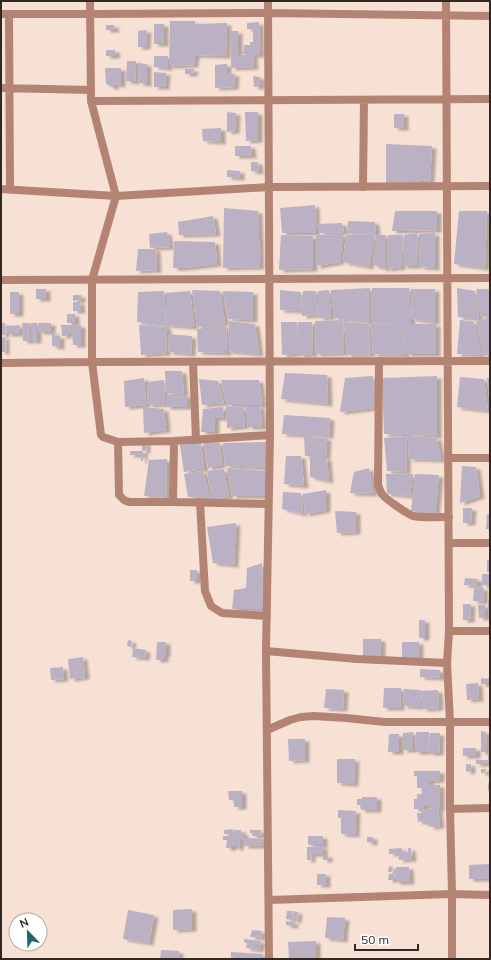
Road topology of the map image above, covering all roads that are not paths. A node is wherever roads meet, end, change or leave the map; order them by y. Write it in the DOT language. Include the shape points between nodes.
graph roads {
  1 [pos="90,1"];
  2 [pos="268,1"];
  3 [pos="446,1"];
  4 [pos="268,13"];
  5 [pos="5,14"];
  6 [pos="90,14"];
  7 [pos="446,15"];
  8 [pos="490,16"];
  9 [pos="5,87"];
  10 [pos="91,90"];
  11 [pos="490,99"];
  12 [pos="268,100"];
  13 [pos="364,100"];
  14 [pos="447,100"];
  15 [pos="91,101"];
  16 [pos="447,186"];
  17 [pos="490,186"];
  18 [pos="269,187"];
  19 [pos="363,187"];
  20 [pos="5,188"];
  21 [pos="116,196"];
  22 [pos="448,278"];
  23 [pos="490,278"];
  24 [pos="269,279"];
  25 [pos="1,280"];
  26 [pos="92,280"];
  27 [pos="379,361"];
  28 [pos="448,361"];
  29 [pos="490,361"];
  30 [pos="92,362"];
  31 [pos="193,362"];
  32 [pos="270,362"];
  33 [pos="1,363"];
  34 [pos="270,435"];
  35 [pos="196,440"];
  36 [pos="174,441"];
  37 [pos="118,442"];
  38 [pos="448,458"];
  39 [pos="490,458"];
  40 [pos="173,502"];
  41 [pos="200,502"];
  42 [pos="268,504"];
  43 [pos="449,517"];
  44 [pos="449,543"];
  45 [pos="490,543"];
  46 [pos="267,616"];
  47 [pos="490,631"];
  48 [pos="449,632"];
  49 [pos="266,651"];
  50 [pos="447,663"];
  51 [pos="450,722"];
  52 [pos="490,722"];
  53 [pos="267,730"];
  54 [pos="450,808"];
  55 [pos="490,808"];
  56 [pos="452,894"];
  57 [pos="490,895"];
  58 [pos="269,900"];
  59 [pos="269,959"];
  60 [pos="452,959"];
  1 -- 6 [label="street"];
  2 -- 4 [label="street"];
  3 -- 7 [label="street"];
  4 -- 6 [label="street"];
  4 -- 7 [label="street"];
  4 -- 12 [label="street"];
  5 -- 6 [label="street"];
  5 -- 9 [label="street"];
  6 -- 10 [label="street"];
  7 -- 8 [label="street"];
  7 -- 14 [label="street"];
  9 -- 10 [label="street"];
  9 -- 20 [label="street"];
  10 -- 15 [label="street"];
  11 -- 14 [label="street"];
  12 -- 13 [label="street"];
  12 -- 15 [label="street"];
  12 -- 18 [label="street"];
  13 -- 14 [label="street"];
  13 -- 19 [label="street"];
  14 -- 16 [label="street"];
  15 -- 21 [label="street"];
  16 -- 17 [label="street"];
  16 -- 19 [label="street"];
  16 -- 22 [label="street"];
  18 -- 19 [label="street"];
  18 -- 21 [label="street"];
  18 -- 24 [label="street"];
  20 -- 21 [label="street"];
  21 -- 26 [label="street"];
  22 -- 23 [label="street"];
  22 -- 24 [label="street"];
  22 -- 28 [label="street"];
  24 -- 26 [label="street"];
  24 -- 32 [label="street"];
  25 -- 26 [label="street"];
  26 -- 30 [label="street"];
  27 -- 28 [label="street"];
  27 -- 32 [label="street"];
  27 -- 43 [label="street" via="378,485 381,494 414,516"];
  28 -- 29 [label="street"];
  28 -- 38 [label="street"];
  30 -- 31 [label="street"];
  30 -- 33 [label="street"];
  30 -- 37 [label="street" via="101,435"];
  31 -- 32 [label="street"];
  31 -- 35 [label="street"];
  32 -- 34 [label="street"];
  34 -- 35 [label="street"];
  34 -- 42 [label="street"];
  35 -- 36 [label="street"];
  36 -- 37 [label="street"];
  36 -- 40 [label="street"];
  37 -- 40 [label="street" via="119,495 129,502"];
  38 -- 39 [label="street"];
  38 -- 43 [label="street"];
  40 -- 41 [label="street"];
  41 -- 42 [label="street"];
  41 -- 46 [label="street" via="205,591 211,606 222,613"];
  42 -- 46 [label="street"];
  43 -- 44 [label="street"];
  44 -- 45 [label="street"];
  44 -- 48 [label="street"];
  46 -- 49 [label="street"];
  47 -- 48 [label="street"];
  48 -- 50 [label="street"];
  49 -- 50 [label="street"];
  49 -- 53 [label="street"];
  50 -- 51 [label="street"];
  51 -- 52 [label="street"];
  51 -- 53 [label="street" via="385,722 314,716 290,720"];
  51 -- 54 [label="street"];
  53 -- 58 [label="street"];
  54 -- 55 [label="street"];
  54 -- 56 [label="street"];
  56 -- 57 [label="street"];
  56 -- 58 [label="street"];
  56 -- 60 [label="street"];
  58 -- 59 [label="street"];
}
